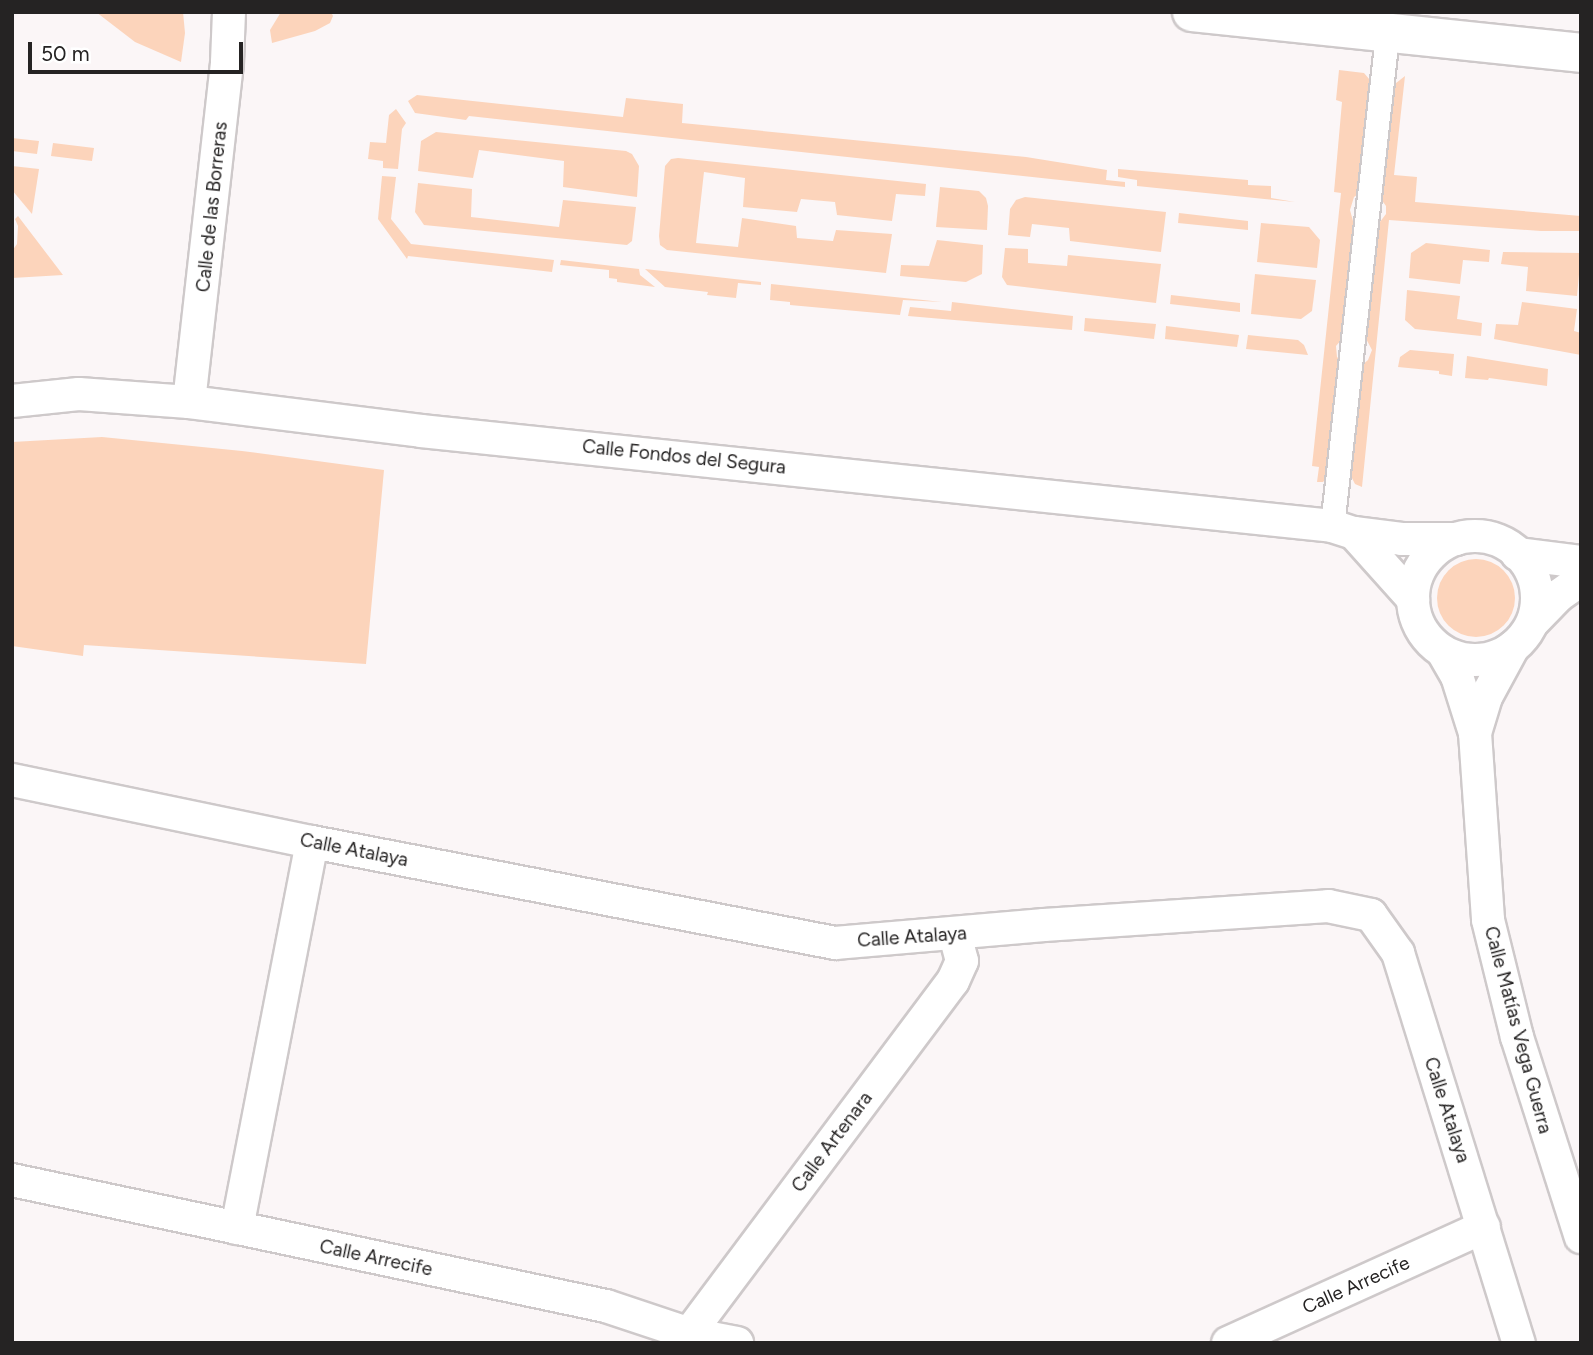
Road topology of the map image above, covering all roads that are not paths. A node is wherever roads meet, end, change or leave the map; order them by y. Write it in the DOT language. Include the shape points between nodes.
graph roads {
  1 [pos="229,12"];
  2 [pos="1192,12"];
  3 [pos="1387,34"];
  4 [pos="1581,52"];
  5 [pos="12,401"];
  6 [pos="189,402"];
  7 [pos="1343,530"];
  8 [pos="1456,539"];
  9 [pos="1517,554"];
  10 [pos="1581,562"];
  11 [pos="1581,580"];
  12 [pos="1413,599"];
  13 [pos="1533,622"];
  14 [pos="1513,647"];
  15 [pos="1443,652"];
  16 [pos="1475,733"];
  17 [pos="12,780"];
  18 [pos="312,842"];
  19 [pos="956,934"];
  20 [pos="12,1180"];
  21 [pos="1485,1227"];
  22 [pos="237,1228"];
  23 [pos="1581,1237"];
  24 [pos="686,1338"];
  25 [pos="737,1343"];
  26 [pos="1228,1343"];
  27 [pos="1519,1343"];
  1 -- 6 [label="street, Calle de las Borreras"];
  2 -- 3 [label="street"];
  3 -- 4 [label="street"];
  3 -- 7 [label="street"];
  5 -- 6 [label="street, Calle Fondos del Segura" via="79,394"];
  6 -- 7 [label="street, Calle Fondos del Segura"];
  7 -- 8 [label="street, Calle Fondos del Segura" via="1402,539"];
  7 -- 12 [label="street"];
  8 -- 9 [label="street" via="1495,539"];
  8 -- 12 [label="street" via="1425,562"];
  9 -- 10 [label="street"];
  9 -- 13 [label="street" via="1534,580"];
  11 -- 13 [label="street"];
  12 -- 15 [label="street" via="1422,629"];
  13 -- 14 [label="street"];
  14 -- 15 [label="street" via="1484,660"];
  14 -- 16 [label="street, Calle Matías Vega Guerra" via="1486,697"];
  15 -- 16 [label="street, Calle Matías Vega Guerra" via="1457,676"];
  16 -- 23 [label="street, Calle Matías Vega Guerra" via="1488,920 1517,1037"];
  17 -- 18 [label="street, Calle Atalaya"];
  18 -- 19 [label="street, Calle Atalaya" via="835,943"];
  18 -- 22 [label="street"];
  19 -- 21 [label="street, Calle Atalaya" via="1328,906 1371,915 1398,953"];
  19 -- 24 [label="street, Calle Artenara" via="962,961 953,981"];
  20 -- 22 [label="street, Calle Arrecife"];
  21 -- 26 [label="street, Calle Arrecife"];
  21 -- 27 [label="street, Calle Atalaya"];
  22 -- 24 [label="street, Calle Arrecife" via="606,1306"];
  24 -- 25 [label="street, Calle Arrecife"];
}
